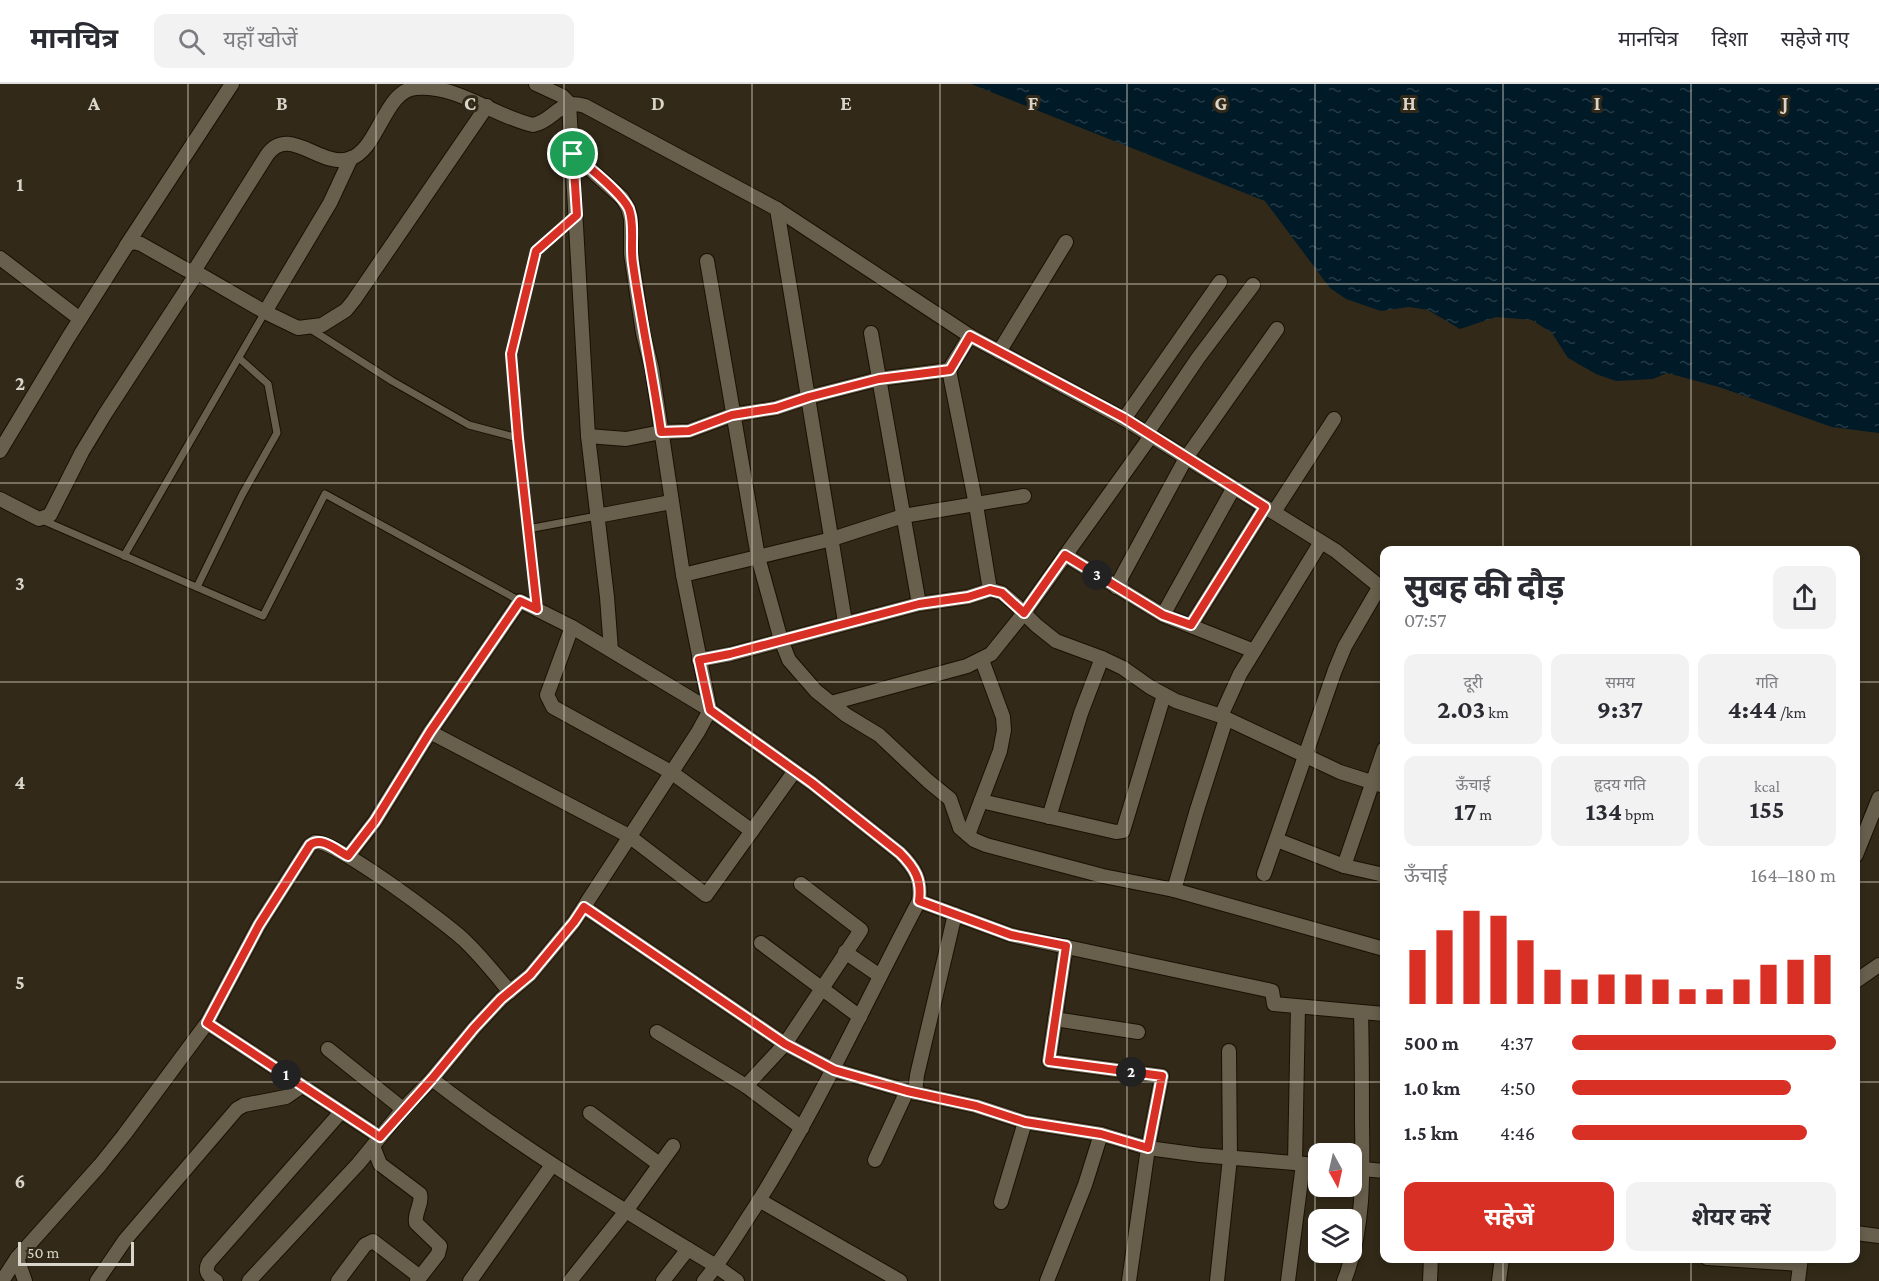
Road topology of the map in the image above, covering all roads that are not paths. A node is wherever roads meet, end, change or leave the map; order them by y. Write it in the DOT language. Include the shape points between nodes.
graph roads {
  1 [pos="232,84"];
  2 [pos="536,84"];
  3 [pos="569,103"];
  4 [pos="487,106"];
  5 [pos="573,154"];
  6 [pos="351,159"];
  7 [pos="777,209"];
  8 [pos="577,215"];
  9 [pos="1066,242"];
  10 [pos="125,248"];
  11 [pos="0,258"];
  12 [pos="707,261"];
  13 [pos="196,272"];
  14 [pos="1220,282"];
  15 [pos="1253,285"];
  16 [pos="265,312"];
  17 [pos="80,319"];
  18 [pos="309,328"];
  19 [pos="1277,329"];
  20 [pos="871,333"];
  21 [pos="970,336"];
  22 [pos="999,352"];
  23 [pos="239,358"];
  24 [pos="950,370"];
  25 [pos="879,379"];
  26 [pos="809,397"];
  27 [pos="732,415"];
  28 [pos="1124,418"];
  29 [pos="1334,419"];
  30 [pos="661,432"];
  31 [pos="1149,434"];
  32 [pos="588,436"];
  33 [pos="518,438"];
  34 [pos="0,451"];
  35 [pos="1186,458"];
  36 [pos="1233,489"];
  37 [pos="1024,496"];
  38 [pos="0,500"];
  39 [pos="672,502"];
  40 [pos="976,505"];
  41 [pos="1269,509"];
  42 [pos="597,516"];
  43 [pos="903,516"];
  44 [pos="39,519"];
  45 [pos="528,529"];
  46 [pos="832,539"];
  47 [pos="1321,542"];
  48 [pos="1065,555"];
  49 [pos="124,556"];
  50 [pos="758,557"];
  51 [pos="683,575"];
  52 [pos="1380,586"];
  53 [pos="1116,587"];
  54 [pos="198,588"];
  55 [pos="990,590"];
  56 [pos="1380,591"];
  57 [pos="520,601"];
  58 [pos="919,604"];
  59 [pos="537,609"];
  60 [pos="1024,613"];
  61 [pos="1163,615"];
  62 [pos="845,622"];
  63 [pos="1191,625"];
  64 [pos="572,627"];
  65 [pos="781,640"];
  66 [pos="611,650"];
  67 [pos="1254,651"];
  68 [pos="1102,658"];
  69 [pos="699,660"];
  70 [pos="982,660"];
  71 [pos="1164,695"];
  72 [pos="831,703"];
  73 [pos="710,710"];
  74 [pos="1223,717"];
  75 [pos="430,732"];
  76 [pos="1306,756"];
  77 [pos="671,772"];
  78 [pos="794,772"];
  79 [pos="1379,784"];
  80 [pos="1879,798"];
  81 [pos="981,801"];
  82 [pos="1049,817"];
  83 [pos="752,831"];
  84 [pos="968,835"];
  85 [pos="629,836"];
  86 [pos="1277,840"];
  87 [pos="1860,845"];
  88 [pos="348,856"];
  89 [pos="1344,866"];
  90 [pos="1264,874"];
  91 [pos="1380,874"];
  92 [pos="801,884"];
  93 [pos="1174,890"];
  94 [pos="919,901"];
  95 [pos="584,907"];
  96 [pos="955,914"];
  97 [pos="761,943"];
  98 [pos="1066,946"];
  99 [pos="1380,948"];
  100 [pos="845,952"];
  101 [pos="1879,965"];
  102 [pos="879,976"];
  103 [pos="1860,978"];
  104 [pos="821,988"];
  105 [pos="510,992"];
  106 [pos="1298,1007"];
  107 [pos="1361,1012"];
  108 [pos="1380,1014"];
  109 [pos="860,1017"];
  110 [pos="1055,1019"];
  111 [pos="207,1023"];
  112 [pos="657,1032"];
  113 [pos="1138,1032"];
  114 [pos="785,1044"];
  115 [pos="328,1049"];
  116 [pos="1229,1051"];
  117 [pos="834,1070"];
  118 [pos="432,1079"];
  119 [pos="302,1086"];
  120 [pos="746,1086"];
  121 [pos="911,1092"];
  122 [pos="403,1109"];
  123 [pos="341,1112"];
  124 [pos="590,1113"];
  125 [pos="1025,1122"];
  126 [pos="802,1128"];
  127 [pos="1101,1134"];
  128 [pos="376,1142"];
  129 [pos="1358,1143"];
  130 [pos="673,1146"];
  131 [pos="1148,1148"];
  132 [pos="1230,1158"];
  133 [pos="875,1160"];
  134 [pos="659,1164"];
  135 [pos="1299,1164"];
  136 [pos="1308,1164"];
  137 [pos="552,1165"];
  138 [pos="1362,1169"];
  139 [pos="1380,1171"];
  140 [pos="1358,1197"];
  141 [pos="759,1200"];
  142 [pos="1001,1202"];
  143 [pos="626,1211"];
  144 [pos="1860,1234"];
  145 [pos="1879,1236"];
  146 [pos="688,1249"];
  147 [pos="17,1258"];
  148 [pos="1431,1263"];
  149 [pos="1501,1263"];
  150 [pos="1800,1263"];
  151 [pos="717,1266"];
  152 [pos="419,1279"];
  153 [pos="2,1281"];
  154 [pos="25,1281"];
  155 [pos="97,1281"];
  156 [pos="216,1281"];
  157 [pos="249,1281"];
  158 [pos="338,1281"];
  159 [pos="470,1281"];
  160 [pos="570,1281"];
  161 [pos="663,1281"];
  162 [pos="704,1281"];
  163 [pos="737,1281"];
  164 [pos="900,1281"];
  165 [pos="1047,1281"];
  166 [pos="1129,1281"];
  167 [pos="1217,1281"];
  168 [pos="1288,1281"];
  169 [pos="1344,1281"];
  170 [pos="1430,1281"];
  171 [pos="1499,1281"];
  172 [pos="1798,1281"];
  1 -- 10 [label="street"];
  2 -- 3 [label="street"];
  3 -- 4 [label="street" via="533,125"];
  3 -- 5 [label="street"];
  3 -- 7 [label="street" via="585,105"];
  4 -- 6 [label="street" via="448,92 406,90"];
  4 -- 18 [label="street" via="354,300 334,319"];
  5 -- 8 [label="street"];
  5 -- 30 [label="street" via="628,208 631,254"];
  6 -- 13 [label="street" via="333,160 290,142 277,144"];
  6 -- 16 [label="street" via="330,203"];
  7 -- 21 [label="street"];
  7 -- 26 [label="street"];
  8 -- 32 [label="street"];
  8 -- 33 [label="lane" via="536,251 511,354"];
  9 -- 22 [label="street"];
  10 -- 13 [label="street" via="136,242"];
  10 -- 17 [label="street"];
  11 -- 17 [label="street"];
  12 -- 27 [label="street"];
  13 -- 16 [label="street"];
  13 -- 44 [label="street" via="82,452 50,515"];
  14 -- 28 [label="street"];
  15 -- 31 [label="street" via="1198,358"];
  16 -- 18 [label="street" via="298,328"];
  16 -- 23 [label="lane"];
  17 -- 34 [label="street"];
  18 -- 33 [label="lane" via="469,425"];
  19 -- 35 [label="street"];
  20 -- 25 [label="street"];
  21 -- 22 [label="street"];
  21 -- 24 [label="street"];
  22 -- 28 [label="street"];
  23 -- 49 [label="lane"];
  23 -- 54 [label="lane" via="268,384 277,433"];
  24 -- 25 [label="street"];
  24 -- 40 [label="street"];
  25 -- 26 [label="street"];
  25 -- 43 [label="street"];
  26 -- 27 [label="street" via="776,408"];
  26 -- 46 [label="street"];
  27 -- 30 [label="street" via="689,431"];
  27 -- 50 [label="street"];
  28 -- 31 [label="street"];
  29 -- 41 [label="street"];
  30 -- 32 [label="street" via="626,439"];
  30 -- 39 [label="street"];
  31 -- 35 [label="street"];
  31 -- 48 [label="street"];
  32 -- 42 [label="street"];
  33 -- 45 [label="lane"];
  35 -- 36 [label="street"];
  35 -- 53 [label="street"];
  36 -- 41 [label="street"];
  36 -- 61 [label="street"];
  37 -- 40 [label="street"];
  38 -- 44 [label="street"];
  39 -- 42 [label="street"];
  39 -- 51 [label="street"];
  40 -- 43 [label="street"];
  40 -- 55 [label="street"];
  41 -- 47 [label="street"];
  41 -- 63 [label="street"];
  42 -- 45 [label="lane"];
  42 -- 66 [label="street"];
  43 -- 46 [label="street"];
  43 -- 58 [label="street"];
  44 -- 49 [label="lane"];
  45 -- 59 [label="lane"];
  46 -- 50 [label="street"];
  46 -- 62 [label="street"];
  47 -- 52 [label="street"];
  47 -- 67 [label="street"];
  48 -- 53 [label="street"];
  48 -- 60 [label="street"];
  49 -- 54 [label="lane"];
  50 -- 51 [label="street"];
  50 -- 65 [label="street"];
  51 -- 69 [label="street"];
  53 -- 61 [label="street"];
  54 -- 57 [label="lane" via="263,616 325,494"];
  55 -- 58 [label="street"];
  55 -- 60 [label="street" via="1002,593"];
  56 -- 76 [label="street" via="1346,646"];
  57 -- 59 [label="street"];
  57 -- 75 [label="street"];
  58 -- 62 [label="street"];
  59 -- 64 [label="street"];
  60 -- 68 [label="street" via="1056,641"];
  60 -- 70 [label="street"];
  61 -- 63 [label="street"];
  62 -- 65 [label="street"];
  63 -- 67 [label="street"];
  64 -- 66 [label="street"];
  64 -- 77 [label="street" via="547,695 553,707"];
  65 -- 69 [label="street"];
  65 -- 72 [label="street" via="789,660"];
  66 -- 73 [label="street"];
  67 -- 74 [label="street"];
  68 -- 71 [label="street"];
  68 -- 82 [label="street"];
  69 -- 73 [label="street"];
  70 -- 72 [label="street"];
  70 -- 81 [label="street" via="1004,730"];
  71 -- 74 [label="street"];
  71 -- 82 [label="street" via="1123,831"];
  72 -- 84 [label="street" via="879,735 950,799 960,828"];
  73 -- 77 [label="street"];
  73 -- 78 [label="street"];
  74 -- 76 [label="street"];
  74 -- 93 [label="street"];
  75 -- 85 [label="street"];
  75 -- 88 [label="street" via="375,821"];
  76 -- 79 [label="street"];
  76 -- 86 [label="street"];
  77 -- 83 [label="street"];
  77 -- 85 [label="street"];
  78 -- 83 [label="street"];
  78 -- 94 [label="street" via="912,865 921,888"];
  79 -- 89 [label="street"];
  80 -- 87 [label="street"];
  81 -- 82 [label="street"];
  81 -- 84 [label="street"];
  83 -- 85 [label="street" via="706,895"];
  84 -- 93 [label="street" via="1028,858"];
  85 -- 95 [label="street"];
  86 -- 89 [label="street"];
  86 -- 90 [label="street"];
  88 -- 105 [label="street" via="440,920"];
  88 -- 111 [label="street" via="321,841 310,845 259,925"];
  89 -- 91 [label="street"];
  92 -- 100 [label="street" via="861,930"];
  93 -- 99 [label="street"];
  94 -- 96 [label="street"];
  94 -- 102 [label="street"];
  95 -- 105 [label="street" via="530,975"];
  95 -- 114 [label="street"];
  96 -- 98 [label="street" via="1011,935"];
  96 -- 121 [label="street"];
  97 -- 104 [label="street"];
  98 -- 106 [label="street" via="1272,991 1274,1004"];
  98 -- 110 [label="street"];
  100 -- 102 [label="street"];
  100 -- 104 [label="street"];
  101 -- 103 [label="street"];
  102 -- 109 [label="street"];
  104 -- 109 [label="street"];
  104 -- 114 [label="street"];
  105 -- 118 [label="street"];
  106 -- 107 [label="street"];
  106 -- 135 [label="street"];
  107 -- 108 [label="street"];
  107 -- 129 [label="street"];
  109 -- 117 [label="street"];
  110 -- 113 [label="street"];
  110 -- 131 [label="street" via="1049,1061 1162,1076"];
  111 -- 119 [label="street"];
  111 -- 147 [label="street" via="106,1158"];
  112 -- 120 [label="street"];
  114 -- 117 [label="street"];
  114 -- 120 [label="street"];
  115 -- 122 [label="street"];
  116 -- 132 [label="street"];
  117 -- 121 [label="street"];
  117 -- 126 [label="street"];
  118 -- 122 [label="street"];
  118 -- 137 [label="street"];
  119 -- 123 [label="street"];
  119 -- 155 [label="street" via="286,1097 244,1104 237,1109 125,1240"];
  120 -- 126 [label="street"];
  121 -- 125 [label="street" via="976,1106"];
  121 -- 133 [label="street"];
  122 -- 128 [label="street"];
  123 -- 128 [label="street"];
  123 -- 156 [label="street" via="209,1262 208,1275"];
  124 -- 134 [label="street"];
  125 -- 127 [label="street"];
  125 -- 142 [label="street"];
  126 -- 141 [label="street"];
  127 -- 131 [label="street"];
  127 -- 165 [label="street"];
  128 -- 152 [label="street" via="380,1164 420,1194 416,1223 440,1246"];
  128 -- 157 [label="street"];
  130 -- 134 [label="street"];
  131 -- 132 [label="street"];
  131 -- 166 [label="street"];
  132 -- 135 [label="street"];
  132 -- 167 [label="street"];
  134 -- 143 [label="street"];
  135 -- 136 [label="street"];
  135 -- 168 [label="street"];
  137 -- 143 [label="street"];
  137 -- 159 [label="street"];
  138 -- 139 [label="street"];
  140 -- 169 [label="street" via="1358,1223"];
  141 -- 151 [label="street"];
  141 -- 164 [label="street"];
  143 -- 146 [label="street"];
  143 -- 160 [label="street"];
  144 -- 145 [label="street"];
  146 -- 151 [label="street"];
  146 -- 161 [label="street"];
  147 -- 153 [label="street"];
  147 -- 154 [label="street"];
  148 -- 170 [label="street"];
  149 -- 171 [label="street"];
  150 -- 172 [label="street"];
  151 -- 162 [label="street"];
  151 -- 163 [label="street"];
  152 -- 158 [label="street" via="373,1241 365,1245"];
}
